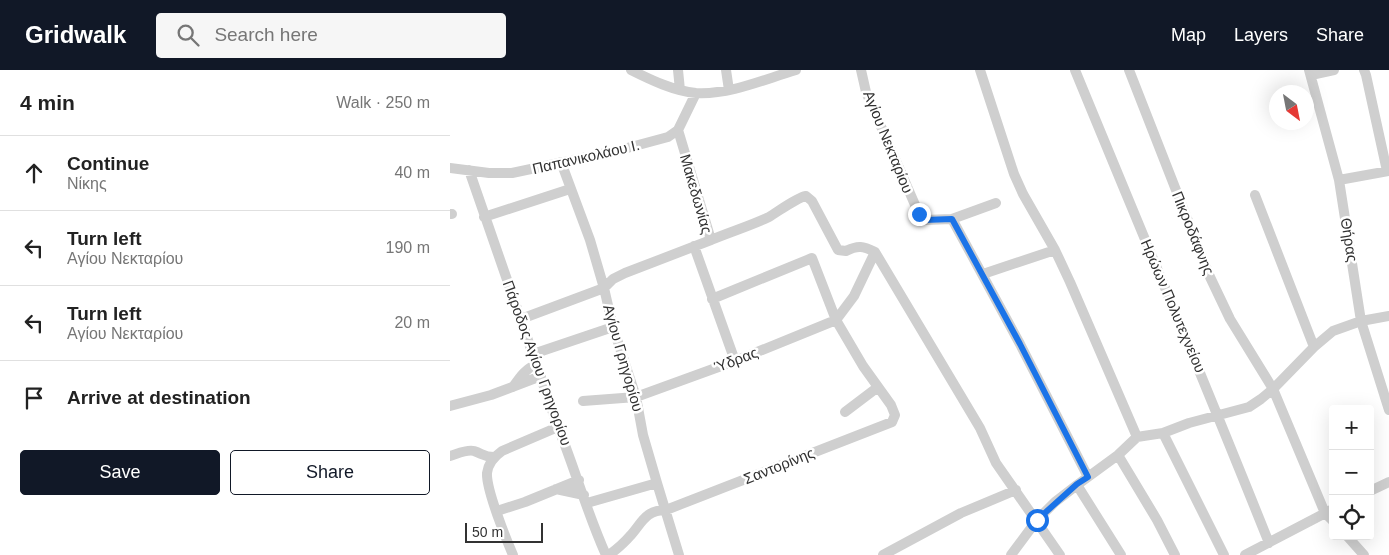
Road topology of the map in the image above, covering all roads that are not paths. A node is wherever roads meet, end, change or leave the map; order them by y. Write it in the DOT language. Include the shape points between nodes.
graph roads {
  1 [pos="631,70"];
  2 [pos="678,70"];
  3 [pos="726,70"];
  4 [pos="796,70"];
  5 [pos="861,70"];
  6 [pos="980,70"];
  7 [pos="1075,70"];
  8 [pos="1129,70"];
  9 [pos="1334,70"];
  10 [pos="1364,70"];
  11 [pos="1310,73"];
  12 [pos="680,90"];
  13 [pos="730,90"];
  14 [pos="696,93"];
  15 [pos="678,130"];
  16 [pos="561,162"];
  17 [pos="450,168"];
  18 [pos="468,170"];
  19 [pos="1388,171"];
  20 [pos="1339,180"];
  21 [pos="570,188"];
  22 [pos="1255,195"];
  23 [pos="996,203"];
  24 [pos="484,216"];
  25 [pos="952,219"];
  26 [pos="710,240"];
  27 [pos="694,246"];
  28 [pos="1055,250"];
  29 [pos="875,252"];
  30 [pos="983,274"];
  31 [pos="604,288"];
  32 [pos="712,299"];
  33 [pos="1389,316"];
  34 [pos="521,319"];
  35 [pos="836,320"];
  36 [pos="1362,321"];
  37 [pos="613,327"];
  38 [pos="1314,347"];
  39 [pos="533,354"];
  40 [pos="735,361"];
  41 [pos="537,364"];
  42 [pos="541,376"];
  43 [pos="513,387"];
  44 [pos="878,387"];
  45 [pos="1273,389"];
  46 [pos="636,397"];
  47 [pos="583,401"];
  48 [pos="450,406"];
  49 [pos="1389,410"];
  50 [pos="845,412"];
  51 [pos="1218,414"];
  52 [pos="558,426"];
  53 [pos="1163,433"];
  54 [pos="1138,438"];
  55 [pos="1118,455"];
  56 [pos="450,456"];
  57 [pos="494,457"];
  58 [pos="1088,477"];
  59 [pos="579,480"];
  60 [pos="1389,482"];
  61 [pos="656,483"];
  62 [pos="1077,484"];
  63 [pos="556,489"];
  64 [pos="1374,489"];
  65 [pos="1016,490"];
  66 [pos="585,499"];
  67 [pos="666,510"];
  68 [pos="497,511"];
  69 [pos="1329,511"];
  70 [pos="1037,520"];
  71 [pos="1351,540"];
  72 [pos="1270,543"];
  73 [pos="1263,551"];
  74 [pos="512,555"];
  75 [pos="608,555"];
  76 [pos="679,555"];
  77 [pos="883,555"];
  78 [pos="1011,555"];
  79 [pos="1060,555"];
  80 [pos="1121,555"];
  81 [pos="1175,555"];
  82 [pos="1224,555"];
  83 [pos="1245,555"];
  84 [pos="1364,555"];
  1 -- 12 [label="street"];
  2 -- 12 [label="street"];
  3 -- 13 [label="street"];
  4 -- 13 [label="street"];
  5 -- 25 [label="street, Αγίου Νεκταρίου" via="866,92 919,214 924,220"];
  6 -- 28 [label="street" via="1014,174"];
  7 -- 51 [label="street, Ηρώων Πολυτεχνείου"];
  8 -- 45 [label="street, Πικροδάφνης" via="1210,277 1230,319"];
  9 -- 11 [label="street"];
  10 -- 19 [label="street"];
  11 -- 20 [label="street, Θήρας"];
  12 -- 14 [label="street"];
  13 -- 14 [label="street"];
  14 -- 15 [label="street"];
  15 -- 16 [label="street, Παπανικολάου Ι." via="668,137"];
  15 -- 26 [label="street, Μακεδωνίας"];
  16 -- 18 [label="street, Παπανικολάου Ι." via="512,173"];
  16 -- 21 [label="street, Αγίου Γρηγορίου"];
  17 -- 18 [label="street, Παπανικολάου Ι."];
  18 -- 24 [label="street, Πάροδος Αγίου Γρηγορίου"];
  19 -- 20 [label="street"];
  20 -- 36 [label="street, Θήρας"];
  21 -- 24 [label="street"];
  21 -- 31 [label="street, Αγίου Γρηγορίου"];
  22 -- 38 [label="street"];
  23 -- 25 [label="street"];
  24 -- 34 [label="street, Πάροδος Αγίου Γρηγορίου"];
  25 -- 30 [label="street"];
  26 -- 27 [label="street, Μακεδωνίας"];
  26 -- 29 [label="street" via="766,218 806,196 812,200 838,250 860,246"];
  27 -- 31 [label="street" via="625,273"];
  27 -- 32 [label="street, Μακεδωνίας"];
  28 -- 30 [label="street"];
  28 -- 54 [label="street"];
  29 -- 35 [label="street" via="854,296"];
  29 -- 65 [label="street" via="980,428 996,462"];
  30 -- 58 [label="street"];
  31 -- 34 [label="street"];
  31 -- 37 [label="street, Αγίου Γρηγορίου"];
  32 -- 35 [label="street" via="812,258"];
  32 -- 40 [label="street, Μακεδωνίας"];
  33 -- 36 [label="street"];
  34 -- 39 [label="street, Πάροδος Αγίου Γρηγορίου"];
  35 -- 40 [label="street, Ύδρας"];
  35 -- 44 [label="street"];
  36 -- 38 [label="street" via="1333,331"];
  36 -- 49 [label="street, Θήρας"];
  37 -- 39 [label="street"];
  37 -- 46 [label="street, Αγίου Γρηγορίου"];
  38 -- 45 [label="street"];
  39 -- 41 [label="street, Πάροδος Αγίου Γρηγορίου"];
  40 -- 46 [label="street, Ύδρας"];
  41 -- 42 [label="street, Πάροδος Αγίου Γρηγορίου"];
  41 -- 43 [label="street" via="520,376"];
  42 -- 43 [label="street"];
  42 -- 52 [label="street, Πάροδος Αγίου Γρηγορίου"];
  43 -- 48 [label="street"];
  44 -- 50 [label="street"];
  44 -- 67 [label="street, Σαντορίνης" via="891,405 895,415 892,422"];
  45 -- 51 [label="street" via="1249,406"];
  45 -- 69 [label="street, Πικροδάφνης"];
  46 -- 47 [label="street, Ύδρας"];
  46 -- 61 [label="street, Αγίου Γρηγορίου"];
  51 -- 53 [label="street"];
  51 -- 72 [label="street, Ηρώων Πολυτεχνείου"];
  52 -- 57 [label="street"];
  52 -- 59 [label="street, Πάροδος Αγίου Γρηγορίου"];
  53 -- 54 [label="street"];
  53 -- 82 [label="street"];
  54 -- 55 [label="street"];
  55 -- 58 [label="street"];
  55 -- 81 [label="street"];
  56 -- 57 [label="street" via="470,450"];
  57 -- 68 [label="street" via="487,473"];
  58 -- 62 [label="street"];
  59 -- 63 [label="street"];
  59 -- 66 [label="street, Πάροδος Αγίου Γρηγορίου"];
  60 -- 64 [label="street"];
  61 -- 66 [label="street"];
  61 -- 67 [label="street, Αγίου Γρηγορίου"];
  62 -- 70 [label="street"];
  62 -- 80 [label="street"];
  63 -- 66 [label="street"];
  63 -- 68 [label="street"];
  65 -- 70 [label="street"];
  65 -- 77 [label="street" via="961,512"];
  66 -- 75 [label="street, Πάροδος Αγίου Γρηγορίου" via="596,533"];
  67 -- 75 [label="street, Σαντορίνης" via="648,515"];
  67 -- 76 [label="street, Αγίου Γρηγορίου"];
  68 -- 74 [label="street"];
  69 -- 72 [label="street"];
  70 -- 78 [label="street"];
  70 -- 79 [label="street"];
  71 -- 84 [label="street"];
  72 -- 73 [label="street"];
  73 -- 83 [label="street"];
}
